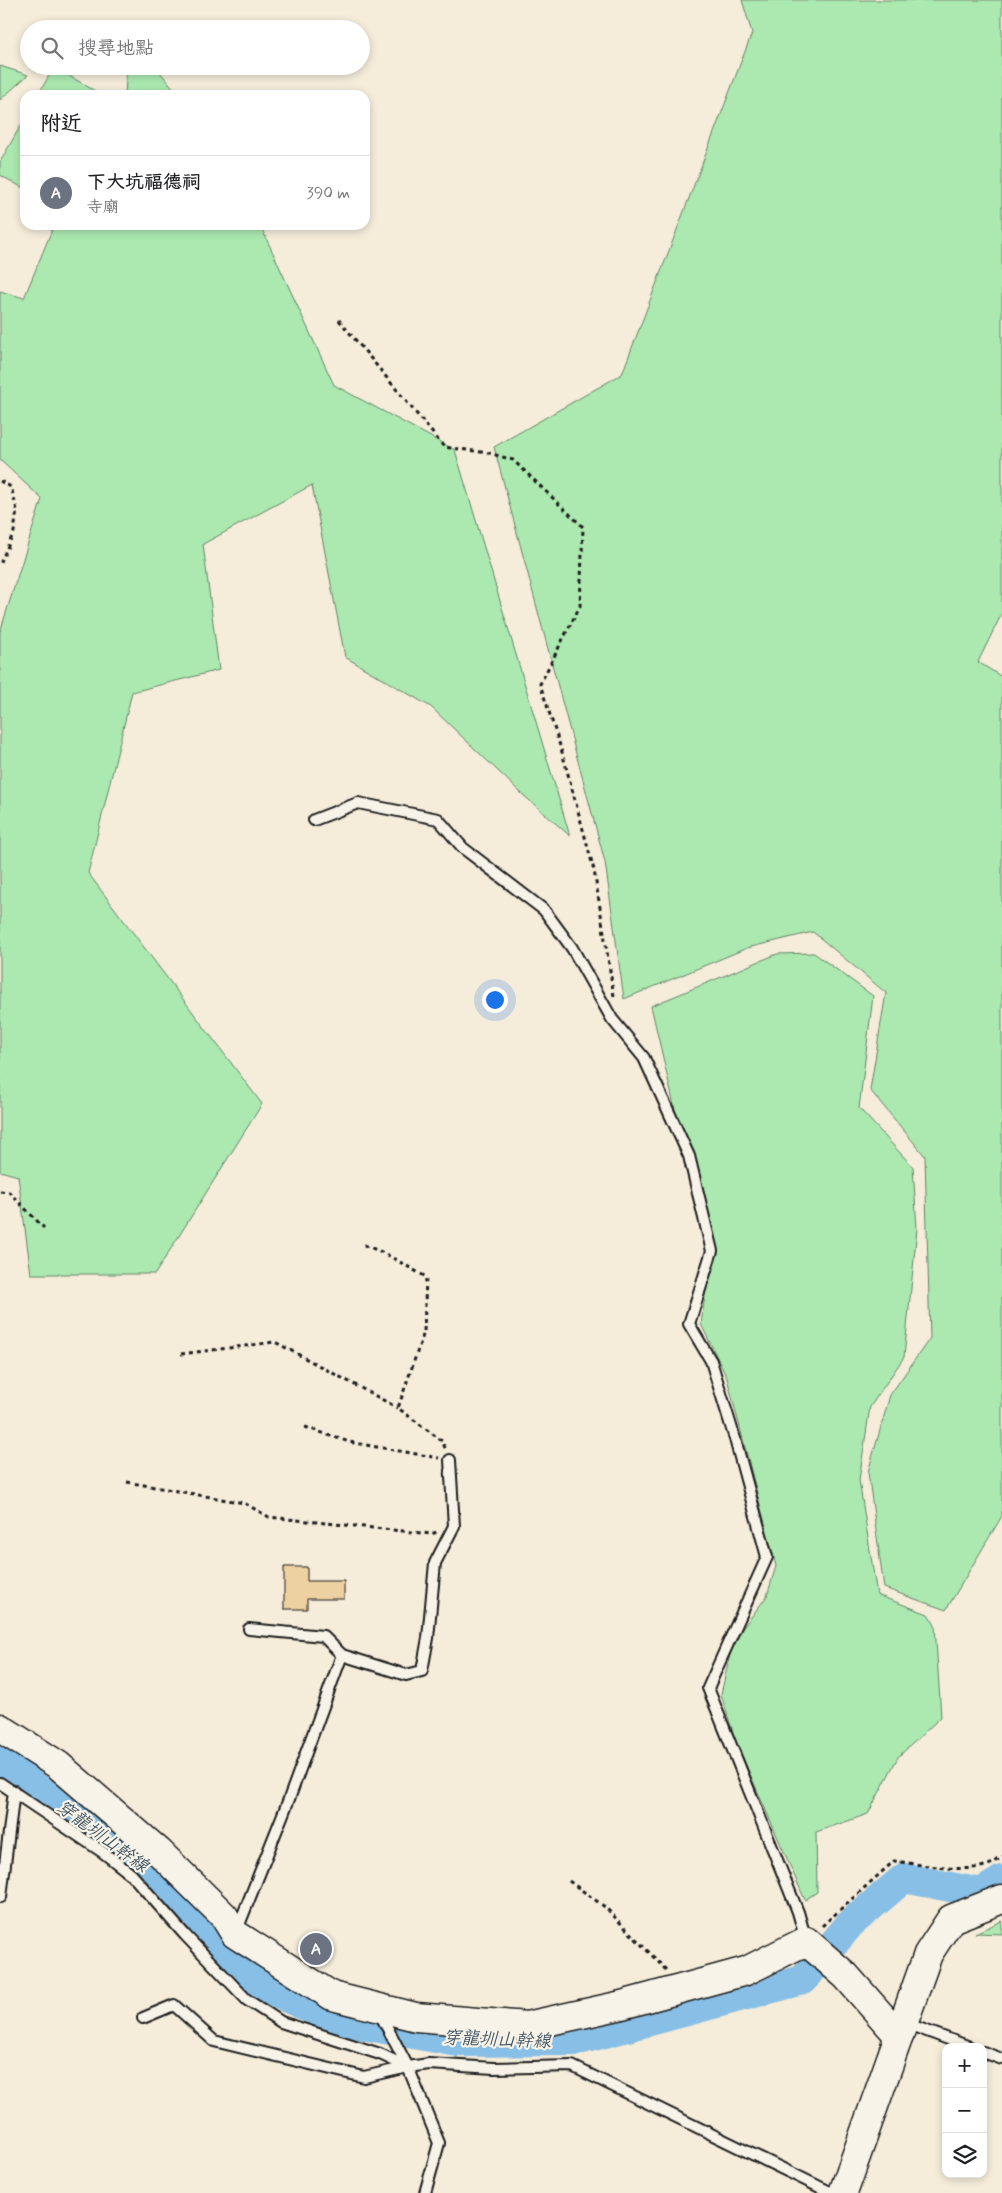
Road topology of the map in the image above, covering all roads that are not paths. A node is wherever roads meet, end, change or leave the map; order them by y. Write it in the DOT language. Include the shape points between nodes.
graph roads {
  1 [pos="314,820"];
  2 [pos="450,1460"];
  3 [pos="249,1629"];
  4 [pos="342,1655"];
  5 [pos="0,1728"];
  6 [pos="0,1783"];
  7 [pos="14,1791"];
  8 [pos="1,1897"];
  9 [pos="1002,1899"];
  10 [pos="235,1934"];
  11 [pos="806,1941"];
  12 [pos="377,2008"];
  13 [pos="143,2018"];
  14 [pos="902,2029"];
  15 [pos="955,2043"];
  16 [pos="987,2053"];
  17 [pos="1002,2059"];
  18 [pos="408,2068"];
  19 [pos="425,2193"];
  20 [pos="832,2193"];
  21 [pos="843,2193"];
  1 -- 11 [label="lane" via="358,803 438,819 463,848 544,910 572,948 612,1020 644,1058 689,1156 712,1250 689,1324 711,1361 767,1557 708,1688 798,1912"];
  2 -- 4 [label="lane" via="454,1526 435,1562 422,1671 406,1675"];
  3 -- 4 [label="lane" via="323,1636"];
  4 -- 10 [label="lane"];
  5 -- 10 [label="street" via="58,1765 159,1852 224,1916"];
  6 -- 7 [label="lane"];
  7 -- 8 [label="lane"];
  7 -- 18 [label="lane" via="132,1875 247,2000 281,2022 380,2054"];
  9 -- 14 [label="street" via="951,1919 928,1954"];
  10 -- 12 [label="street" via="332,1996"];
  11 -- 12 [label="street" via="746,1971 618,2006 527,2026 416,2018"];
  11 -- 14 [label="street"];
  12 -- 18 [label="lane"];
  13 -- 18 [label="lane" via="174,2005 214,2041 364,2077"];
  14 -- 15 [label="lane"];
  14 -- 21 [label="street"];
  16 -- 17 [label="lane"];
  18 -- 19 [label="lane" via="439,2143"];
  18 -- 20 [label="lane" via="429,2064 494,2068 572,2066"];
}
